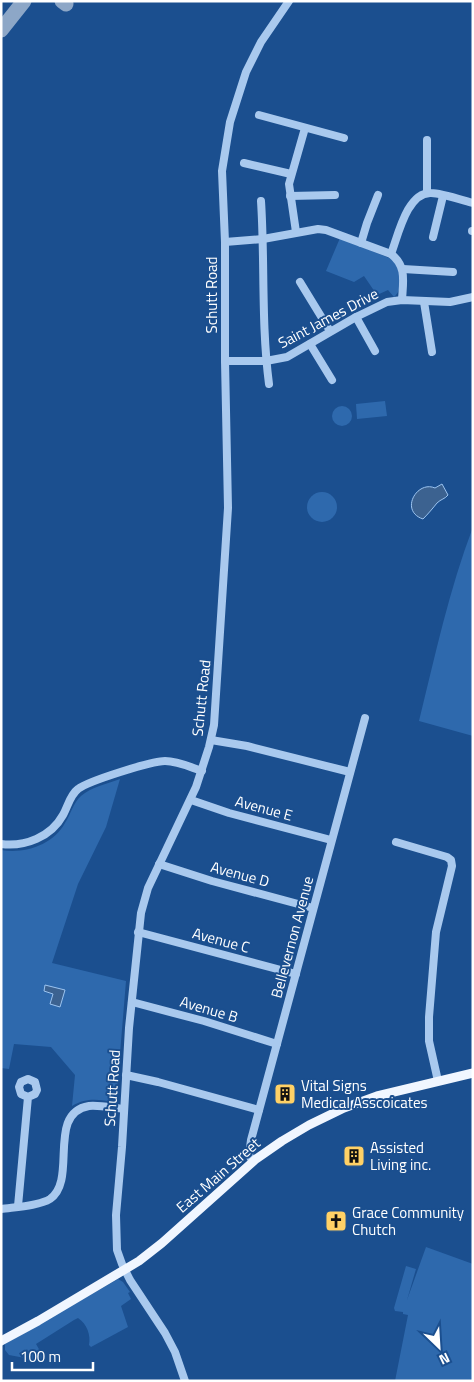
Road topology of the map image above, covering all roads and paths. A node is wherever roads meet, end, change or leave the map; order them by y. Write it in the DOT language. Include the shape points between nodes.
graph roads {
  1 [pos="289,1"];
  2 [pos="259,115"];
  3 [pos="305,128"];
  4 [pos="344,138"];
  5 [pos="427,140"];
  6 [pos="244,162"];
  7 [pos="291,174"];
  8 [pos="427,193"];
  9 [pos="378,195"];
  10 [pos="290,196"];
  11 [pos="335,196"];
  12 [pos="443,196"];
  13 [pos="261,201"];
  14 [pos="473,203"];
  15 [pos="296,232"];
  16 [pos="433,237"];
  17 [pos="263,238"];
  18 [pos="225,242"];
  19 [pos="361,243"];
  20 [pos="391,254"];
  21 [pos="403,269"];
  22 [pos="453,272"];
  23 [pos="300,282"];
  24 [pos="473,297"];
  25 [pos="402,300"];
  26 [pos="424,302"];
  27 [pos="356,317"];
  28 [pos="330,331"];
  29 [pos="310,344"];
  30 [pos="376,351"];
  31 [pos="432,352"];
  32 [pos="225,361"];
  33 [pos="266,362"];
  34 [pos="332,380"];
  35 [pos="268,384"];
  36 [pos="365,718"];
  37 [pos="211,740"];
  38 [pos="202,771"];
  39 [pos="350,772"];
  40 [pos="191,800"];
  41 [pos="331,840"];
  42 [pos="396,842"];
  43 [pos="1,844"];
  44 [pos="159,864"];
  45 [pos="313,908"];
  46 [pos="138,932"];
  47 [pos="296,974"];
  48 [pos="132,1002"];
  49 [pos="277,1044"];
  50 [pos="473,1073"];
  51 [pos="126,1075"];
  52 [pos="438,1081"];
  53 [pos="28,1097"];
  54 [pos="124,1109"];
  55 [pos="259,1110"];
  56 [pos="253,1162"];
  57 [pos="18,1206"];
  58 [pos="1,1209"];
  59 [pos="124,1269"];
  60 [pos="1,1341"];
  61 [pos="185,1381"];
  1 -- 18 [label="street, Schutt Road" via="246,72 230,122 222,177"];
  2 -- 3 [label="street"];
  3 -- 4 [label="street"];
  3 -- 7 [label="street"];
  5 -- 8 [label="street"];
  6 -- 7 [label="street"];
  7 -- 10 [label="street"];
  8 -- 12 [label="street"];
  8 -- 20 [label="street" via="418,196 410,205"];
  9 -- 19 [label="street"];
  10 -- 11 [label="street"];
  10 -- 15 [label="street"];
  12 -- 14 [label="street"];
  12 -- 16 [label="street"];
  13 -- 17 [label="street"];
  15 -- 17 [label="street"];
  15 -- 19 [label="street" via="326,230"];
  17 -- 18 [label="street"];
  17 -- 33 [label="street"];
  18 -- 32 [label="street, Schutt Road"];
  19 -- 20 [label="street"];
  20 -- 21 [label="street"];
  21 -- 22 [label="street"];
  21 -- 25 [label="street"];
  23 -- 28 [label="street"];
  24 -- 26 [label="street, Saint James Drive" via="450,302"];
  25 -- 26 [label="street, Saint James Drive"];
  25 -- 27 [label="street, Saint James Drive" via="387,302"];
  26 -- 31 [label="street"];
  27 -- 28 [label="street, Saint James Drive"];
  27 -- 30 [label="street"];
  28 -- 29 [label="street, Saint James Drive"];
  29 -- 33 [label="street, Saint James Drive" via="287,357"];
  29 -- 34 [label="street"];
  32 -- 33 [label="street, Saint James Drive"];
  32 -- 37 [label="street, Schutt Road" via="228,508 217,694"];
  33 -- 35 [label="street"];
  36 -- 39 [label="street, Bellevernon Avenue"];
  37 -- 38 [label="street, Schutt Road"];
  37 -- 39 [label="street"];
  38 -- 40 [label="street, Schutt Road"];
  38 -- 43 [label="street" via="159,761 87,784 76,791 59,821 46,833 27,842"];
  39 -- 41 [label="street, Bellevernon Avenue"];
  40 -- 41 [label="street, Avenue E"];
  40 -- 44 [label="street, Schutt Road"];
  41 -- 45 [label="street, Bellevernon Avenue"];
  42 -- 52 [label="street" via="451,860 436,932 429,1017 429,1041"];
  44 -- 45 [label="street, Avenue D"];
  44 -- 46 [label="street, Schutt Road" via="145,896"];
  45 -- 47 [label="street, Bellevernon Avenue"];
  46 -- 47 [label="street, Avenue C"];
  46 -- 48 [label="street, Schutt Road"];
  47 -- 49 [label="street, Bellevernon Avenue"];
  48 -- 49 [label="street, Avenue B"];
  48 -- 51 [label="street, Schutt Road"];
  49 -- 55 [label="street, Bellevernon Avenue"];
  50 -- 52 [label="main road, East Main Street"];
  51 -- 54 [label="street, Schutt Road"];
  51 -- 55 [label="street"];
  52 -- 56 [label="main road, East Main Street" via="344,1108 295,1133"];
  53 -- 57 [label="street"];
  54 -- 57 [label="street" via="92,1106 74,1114 67,1126 58,1190 48,1200"];
  54 -- 59 [label="street, Schutt Road" via="115,1234"];
  55 -- 56 [label="street, Bellevernon Avenue" via="249,1150"];
  56 -- 59 [label="main road, East Main Street" via="162,1243"];
  57 -- 58 [label="street"];
  59 -- 60 [label="main road, East Main Street"];
  59 -- 61 [label="street, Schutt Road" via="165,1333"];
}
